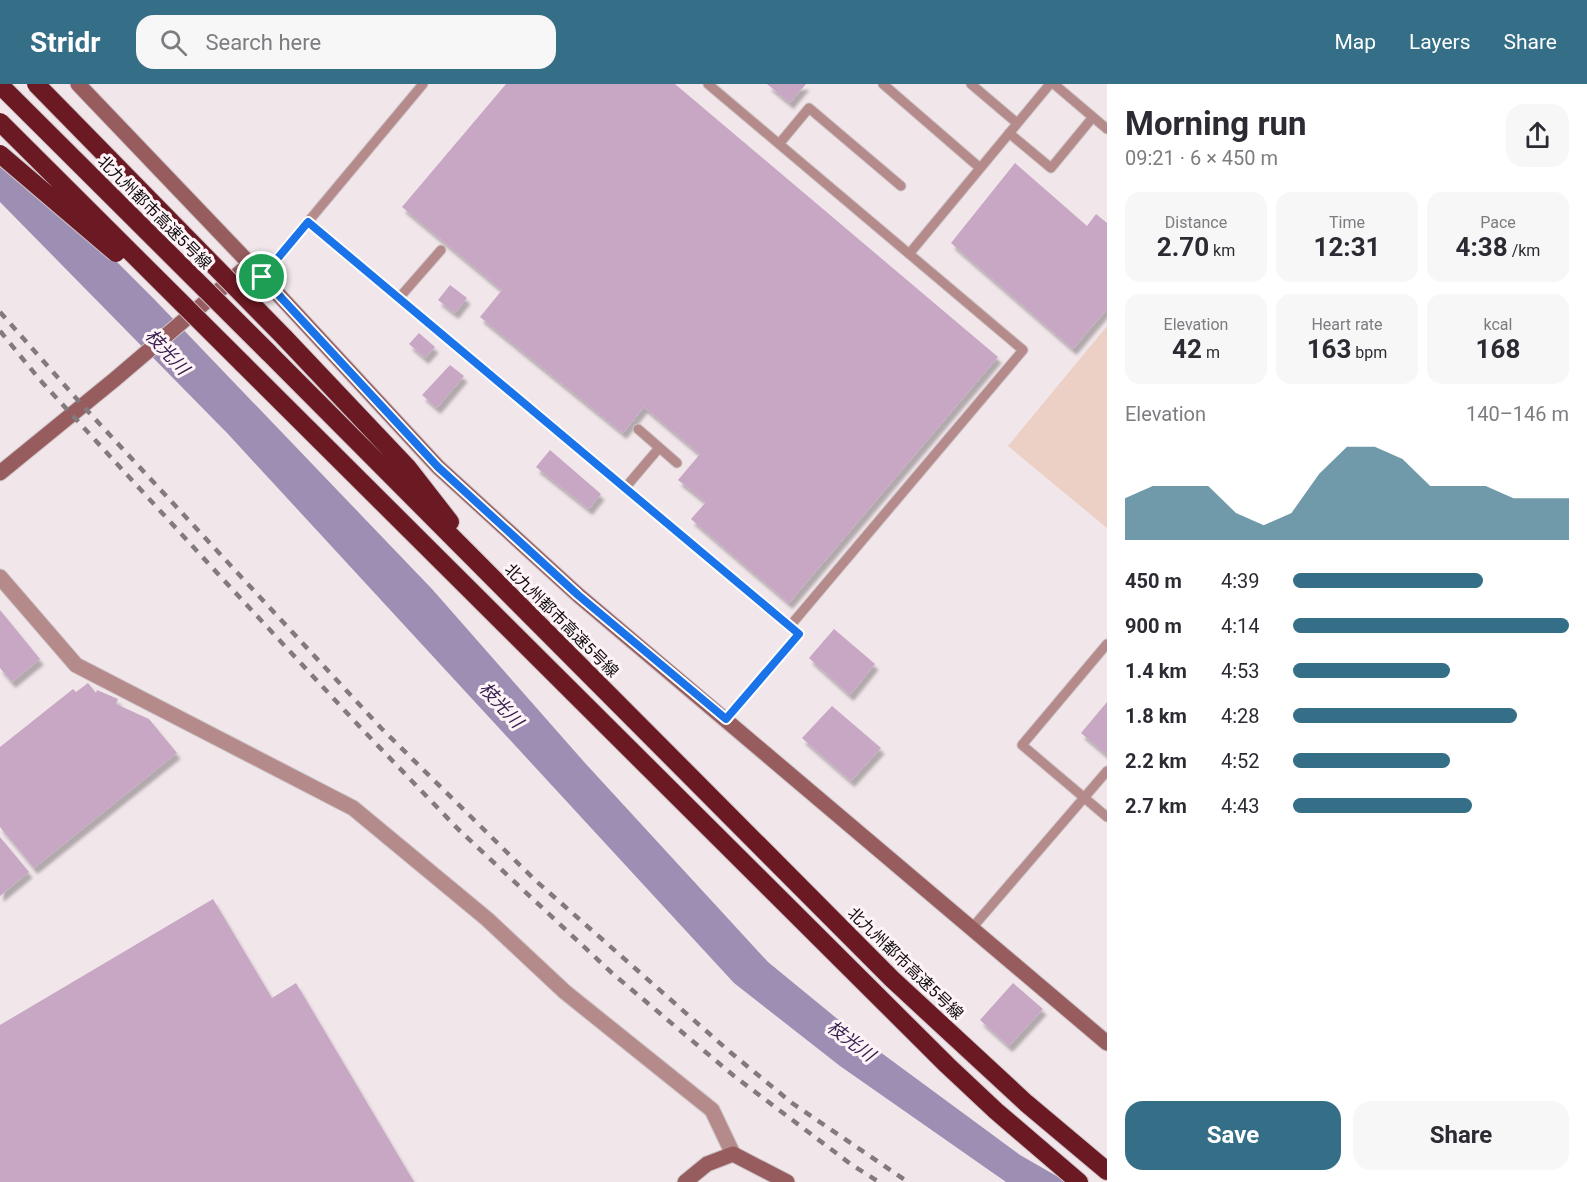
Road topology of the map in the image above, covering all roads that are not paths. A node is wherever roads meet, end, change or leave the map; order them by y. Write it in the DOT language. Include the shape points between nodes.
graph roads {
  1 [pos="36,84"];
  2 [pos="78,84"];
  3 [pos="423,84"];
  4 [pos="708,84"];
  5 [pos="883,84"];
  6 [pos="971,84"];
  7 [pos="1052,84"];
  8 [pos="0,85"];
  9 [pos="1093,117"];
  10 [pos="0,122"];
  11 [pos="1017,123"];
  12 [pos="1107,129"];
  13 [pos="1009,133"];
  14 [pos="779,144"];
  15 [pos="0,154"];
  16 [pos="980,168"];
  17 [pos="901,186"];
  18 [pos="308,222"];
  19 [pos="441,250"];
  20 [pos="909,254"];
  21 [pos="250,264"];
  22 [pos="262,277"];
  23 [pos="399,298"];
  24 [pos="216,338"];
  25 [pos="638,429"];
  26 [pos="659,448"];
  27 [pos="677,463"];
  28 [pos="0,473"];
  29 [pos="625,488"];
  30 [pos="0,577"];
  31 [pos="501,587"];
  32 [pos="790,627"];
  33 [pos="1107,644"];
  34 [pos="726,719"];
  35 [pos="1107,771"];
  36 [pos="1084,798"];
  37 [pos="1107,818"];
  38 [pos="972,928"];
  39 [pos="1107,1042"];
  40 [pos="733,1154"];
  41 [pos="1107,1171"];
  42 [pos="685,1182"];
  43 [pos="787,1182"];
  44 [pos="1079,1182"];
  1 -- 31 [label="highway, bridge" via="408,468"];
  2 -- 21 [label="street"];
  3 -- 18 [label="lane"];
  4 -- 14 [label="lane"];
  5 -- 16 [label="lane"];
  6 -- 11 [label="lane"];
  7 -- 9 [label="lane"];
  7 -- 11 [label="lane"];
  8 -- 31 [label="highway, 北九州都市高速5号線, bridge"];
  9 -- 12 [label="lane"];
  9 -- 13 [label="lane" via="1051,168"];
  10 -- 24 [label="highway, bridge"];
  11 -- 13 [label="lane"];
  13 -- 16 [label="lane"];
  14 -- 17 [label="lane" via="809,108"];
  14 -- 20 [label="lane"];
  15 -- 24 [label="highway, bridge"];
  16 -- 20 [label="lane"];
  18 -- 22 [label="lane"];
  18 -- 23 [label="lane"];
  19 -- 23 [label="lane"];
  20 -- 32 [label="lane" via="1023,350"];
  21 -- 22 [label="street"];
  21 -- 28 [label="street"];
  22 -- 34 [label="street" via="438,467 578,595"];
  23 -- 29 [label="lane"];
  24 -- 44 [label="highway, bridge" via="947,1065"];
  25 -- 26 [label="lane"];
  26 -- 27 [label="lane"];
  26 -- 29 [label="lane"];
  29 -- 32 [label="lane"];
  30 -- 40 [label="street" via="76,665 353,808 487,919 565,992 712,1110"];
  31 -- 41 [label="highway, 北九州都市高速5号線" via="892,979 1026,1103"];
  32 -- 34 [label="lane" via="799,634"];
  33 -- 36 [label="lane" via="1022,745"];
  34 -- 38 [label="street"];
  35 -- 36 [label="lane"];
  36 -- 37 [label="lane"];
  36 -- 38 [label="lane"];
  38 -- 39 [label="street"];
  40 -- 42 [label="street" via="707,1164"];
  40 -- 43 [label="street"];
}
